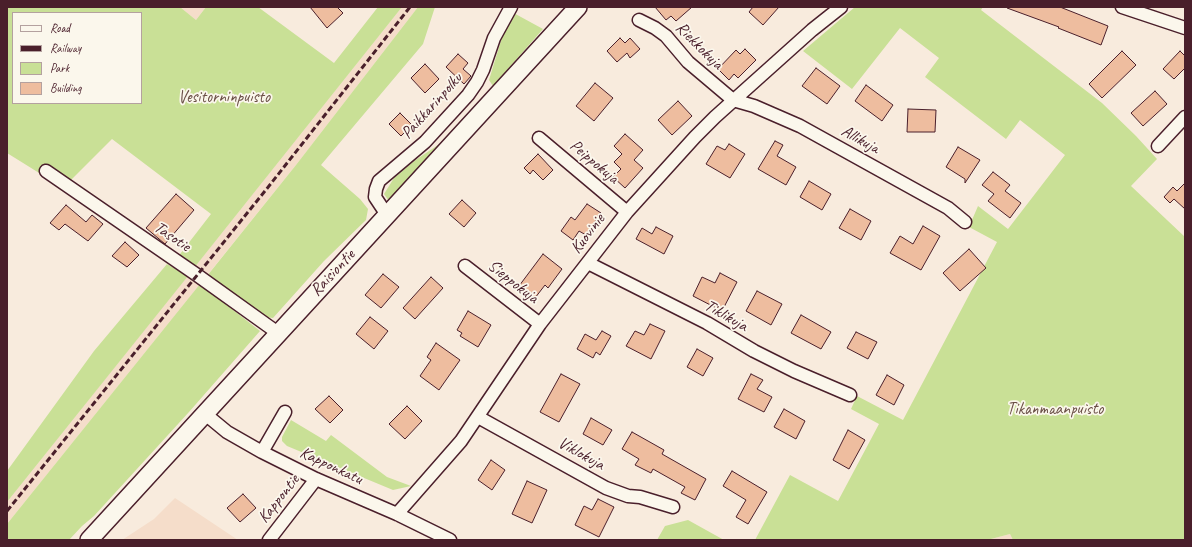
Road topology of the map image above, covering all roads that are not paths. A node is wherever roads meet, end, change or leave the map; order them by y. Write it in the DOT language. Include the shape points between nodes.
graph roads {
  1 [pos="510,7"];
  2 [pos="578,7"];
  3 [pos="841,7"];
  4 [pos="1122,7"];
  5 [pos="639,20"];
  6 [pos="1185,28"];
  7 [pos="733,100"];
  8 [pos="1185,117"];
  9 [pos="539,138"];
  10 [pos="1158,146"];
  11 [pos="46,171"];
  12 [pos="627,212"];
  13 [pos="387,215"];
  14 [pos="965,222"];
  15 [pos="588,263"];
  16 [pos="465,266"];
  17 [pos="540,324"];
  18 [pos="278,333"];
  19 [pos="850,395"];
  20 [pos="285,412"];
  21 [pos="204,414"];
  22 [pos="478,417"];
  23 [pos="262,452"];
  24 [pos="316,479"];
  25 [pos="673,507"];
  26 [pos="397,514"];
  27 [pos="89,540"];
  28 [pos="269,540"];
  29 [pos="450,540"];
  1 -- 13 [label="street, Paikkarinpolku" via="494,38 483,70 468,95 425,142 379,181 375,197"];
  2 -- 13 [label="main road, Raisiontie"];
  3 -- 7 [label="street, Kuovinie"];
  4 -- 6 [label="street"];
  5 -- 7 [label="street, Riekkokuja" via="666,36 688,62"];
  7 -- 12 [label="street, Kuovinie" via="695,137"];
  7 -- 14 [label="street, Allikuja" via="754,106 800,126 948,208"];
  8 -- 10 [label="street"];
  9 -- 12 [label="street, Peippokuja"];
  11 -- 18 [label="street, Tasotie"];
  12 -- 15 [label="street, Kuovinie"];
  13 -- 18 [label="main road, Raisiontie"];
  15 -- 17 [label="street, Kuovinie"];
  15 -- 19 [label="street, Tiklikuja" via="707,323 754,351"];
  16 -- 17 [label="street, Sieppokuja"];
  17 -- 22 [label="street, Kuovinie"];
  18 -- 21 [label="main road, Raisiontie"];
  20 -- 23 [label="street"];
  21 -- 23 [label="street, Kapponkatu" via="227,432"];
  21 -- 27 [label="main road, Raisiontie"];
  22 -- 25 [label="street, Viklokuja" via="606,488"];
  22 -- 26 [label="street, Kuovinie" via="444,462"];
  23 -- 24 [label="street, Kapponkatu"];
  24 -- 26 [label="street, Kapponkatu"];
  24 -- 28 [label="street, Kappontie"];
  26 -- 29 [label="street, Kapponkatu"];
}
